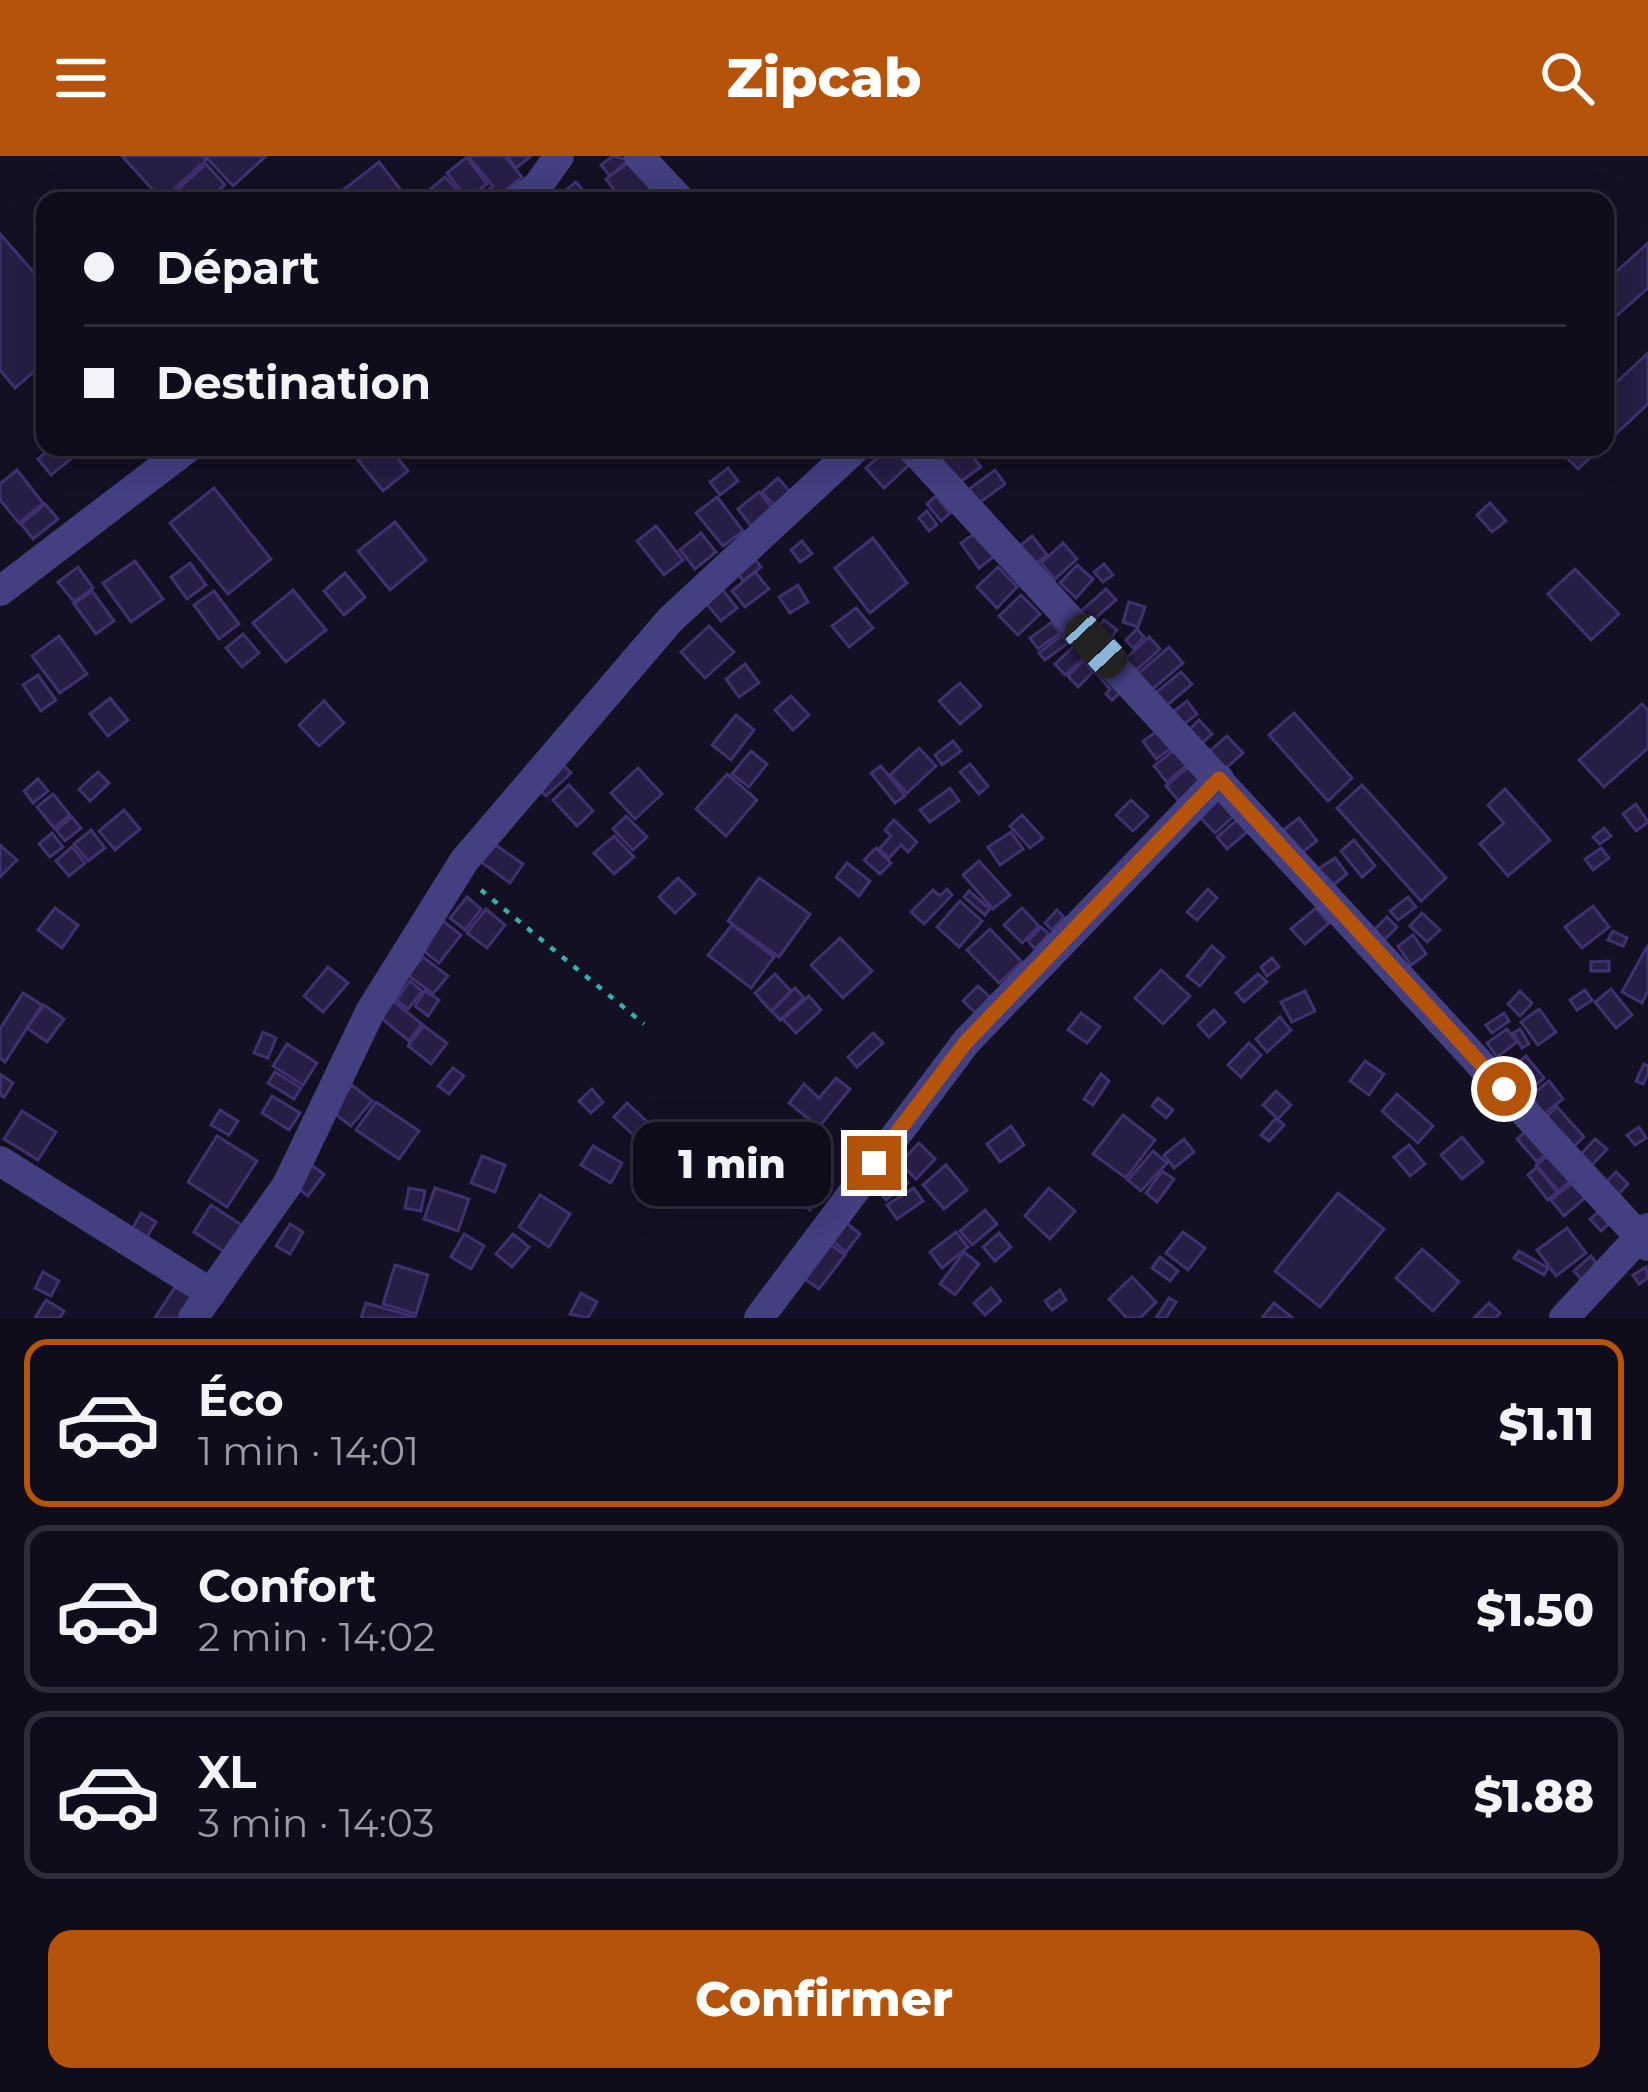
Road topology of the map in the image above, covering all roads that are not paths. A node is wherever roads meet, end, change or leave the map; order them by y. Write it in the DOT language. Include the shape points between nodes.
graph roads {
  1 [pos="559,156"];
  2 [pos="639,156"];
  3 [pos="530,192"];
  4 [pos="673,192"];
  5 [pos="177,456"];
  6 [pos="847,456"];
  7 [pos="919,456"];
  8 [pos="0,591"];
  9 [pos="1219,779"];
  10 [pos="0,1160"];
  11 [pos="1645,1237"];
  12 [pos="202,1305"];
  13 [pos="770,1315"];
  14 [pos="1564,1318"];
  1 -- 3 [label="street"];
  2 -- 4 [label="street"];
  5 -- 8 [label="street"];
  6 -- 12 [label="street" via="670,620 458,871 370,1012 287,1185"];
  7 -- 9 [label="street"];
  9 -- 11 [label="street"];
  9 -- 13 [label="street" via="966,1042"];
  10 -- 12 [label="street"];
  11 -- 14 [label="street"];
}
